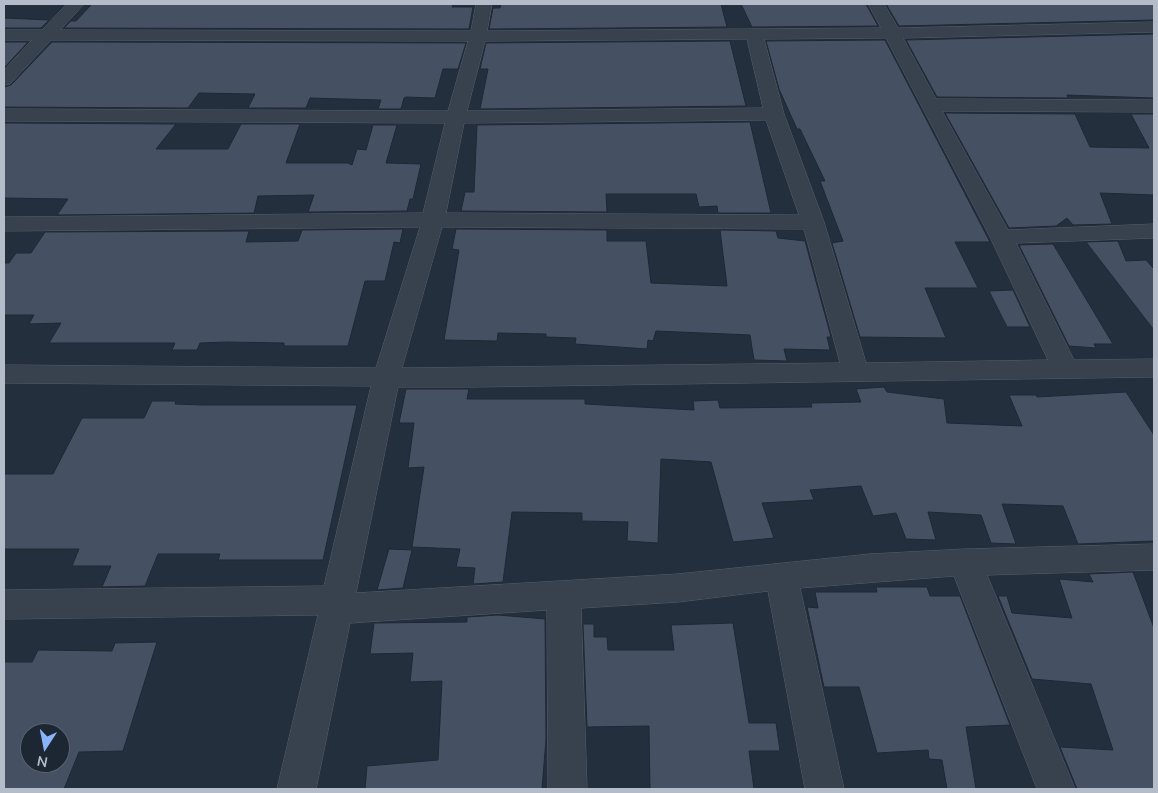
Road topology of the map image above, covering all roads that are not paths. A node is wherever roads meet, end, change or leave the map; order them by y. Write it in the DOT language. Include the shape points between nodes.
graph roads {
  1 [pos="76,4"];
  2 [pos="484,4"];
  3 [pos="876,4"];
  4 [pos="1154,26"];
  5 [pos="754,33"];
  6 [pos="892,33"];
  7 [pos="4,35"];
  8 [pos="45,35"];
  9 [pos="478,36"];
  10 [pos="4,80"];
  11 [pos="929,105"];
  12 [pos="1154,106"];
  13 [pos="774,114"];
  14 [pos="4,115"];
  15 [pos="456,117"];
  16 [pos="433,220"];
  17 [pos="813,222"];
  18 [pos="4,224"];
  19 [pos="1154,231"];
  20 [pos="1002,237"];
  21 [pos="1154,368"];
  22 [pos="1065,369"];
  23 [pos="855,371"];
  24 [pos="4,374"];
  25 [pos="386,378"];
  26 [pos="1154,557"];
  27 [pos="965,562"];
  28 [pos="781,576"];
  29 [pos="564,596"];
  30 [pos="337,604"];
  31 [pos="4,605"];
  32 [pos="297,789"];
  33 [pos="568,789"];
  34 [pos="825,789"];
  35 [pos="1056,789"];
  1 -- 8 [label="street"];
  2 -- 9 [label="street"];
  3 -- 6 [label="street"];
  4 -- 6 [label="street"];
  5 -- 6 [label="street"];
  5 -- 9 [label="street"];
  5 -- 13 [label="street"];
  6 -- 11 [label="street"];
  7 -- 8 [label="street"];
  8 -- 9 [label="street"];
  8 -- 10 [label="street"];
  9 -- 15 [label="street"];
  11 -- 12 [label="street"];
  11 -- 20 [label="street"];
  13 -- 15 [label="street"];
  13 -- 17 [label="street"];
  14 -- 15 [label="street"];
  15 -- 16 [label="street"];
  16 -- 17 [label="street"];
  16 -- 18 [label="street"];
  16 -- 25 [label="street"];
  17 -- 23 [label="street"];
  19 -- 20 [label="street"];
  20 -- 22 [label="street"];
  21 -- 22 [label="street"];
  22 -- 23 [label="street"];
  23 -- 25 [label="street"];
  24 -- 25 [label="street"];
  25 -- 30 [label="street"];
  26 -- 27 [label="street"];
  27 -- 28 [label="street"];
  27 -- 35 [label="street"];
  28 -- 29 [label="street"];
  28 -- 34 [label="street"];
  29 -- 30 [label="street"];
  29 -- 33 [label="street"];
  30 -- 31 [label="street"];
  30 -- 32 [label="street"];
}
